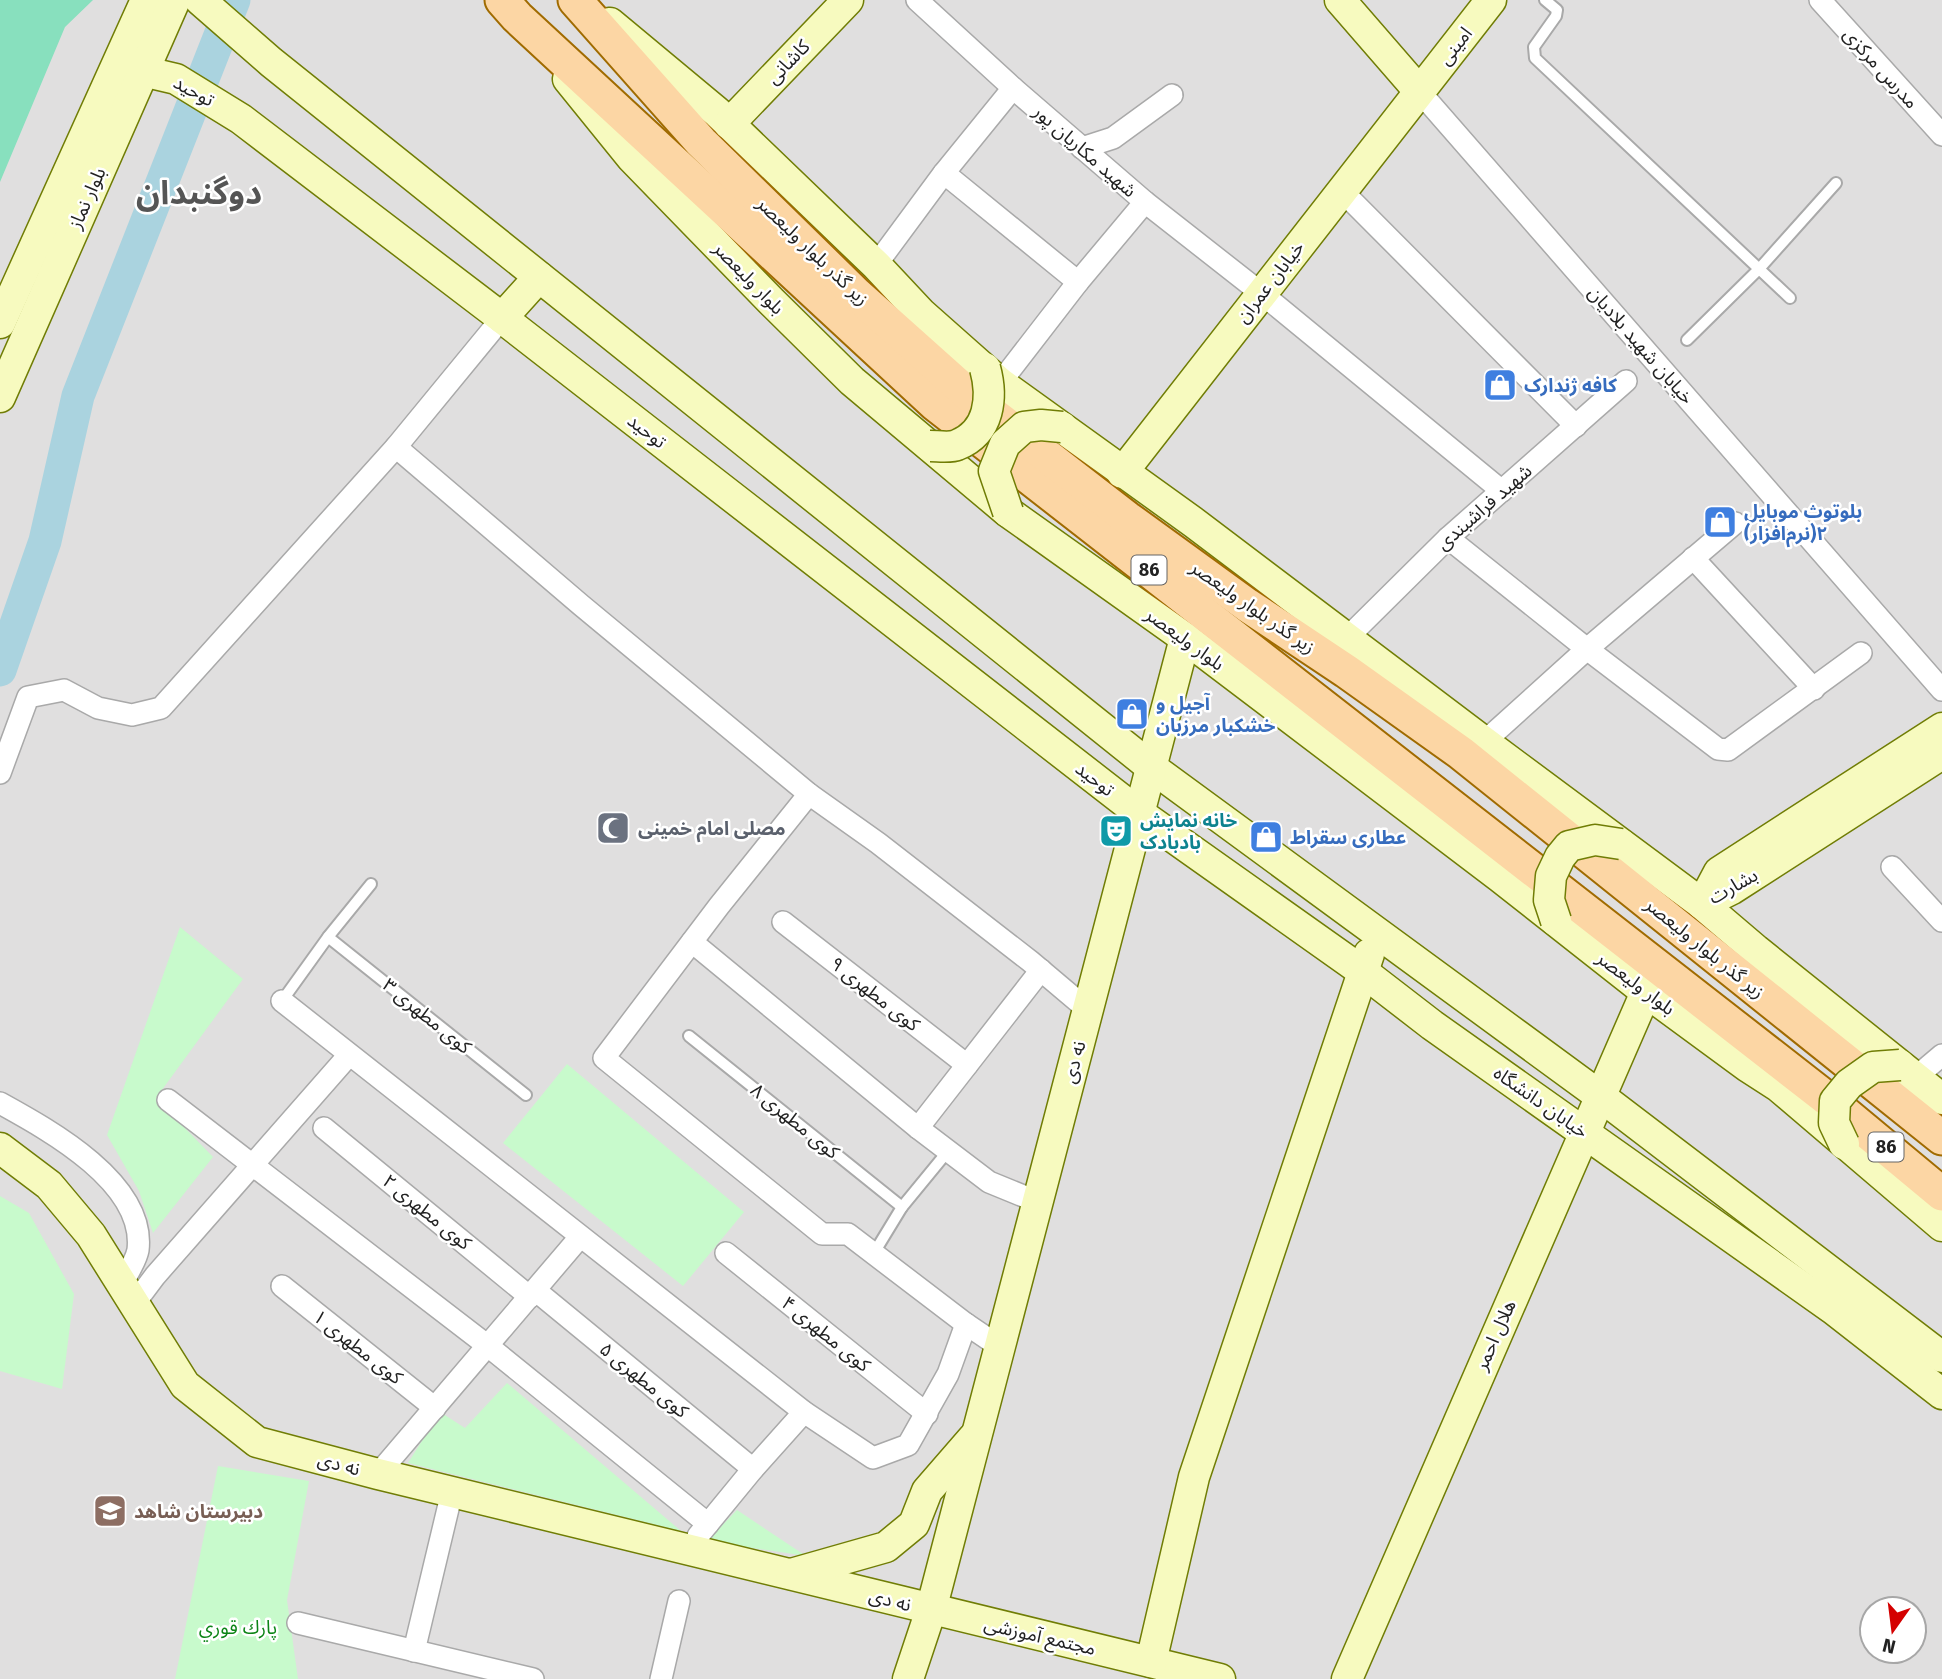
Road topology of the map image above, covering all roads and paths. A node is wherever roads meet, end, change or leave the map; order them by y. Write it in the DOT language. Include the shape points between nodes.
graph roads {
  1 [pos="146,0"];
  2 [pos="175,0"];
  3 [pos="575,0"];
  4 [pos="582,0"];
  5 [pos="827,0"];
  6 [pos="848,0"];
  7 [pos="917,0"];
  8 [pos="1340,0"];
  9 [pos="1491,0"];
  10 [pos="1545,0"];
  11 [pos="1821,0"];
  12 [pos="203,4"];
  13 [pos="510,8"];
  14 [pos="142,71"];
  15 [pos="1013,88"];
  16 [pos="1419,91"];
  17 [pos="1172,95"];
  18 [pos="723,118"];
  19 [pos="1942,135"];
  20 [pos="1082,148"];
  21 [pos="944,173"];
  22 [pos="1836,183"];
  23 [pos="1341,190"];
  24 [pos="1145,202"];
  25 [pos="876,265"];
  26 [pos="1759,269"];
  27 [pos="539,278"];
  28 [pos="1079,282"];
  29 [pos="1261,293"];
  30 [pos="1790,298"];
  31 [pos="502,318"];
  32 [pos="0,323"];
  33 [pos="1687,340"];
  34 [pos="992,376"];
  35 [pos="1626,381"];
  36 [pos="0,397"];
  37 [pos="1576,426"];
  38 [pos="1062,427"];
  39 [pos="930,446"];
  40 [pos="396,447"];
  41 [pos="1122,473"];
  42 [pos="1502,491"];
  43 [pos="1008,512"];
  44 [pos="1735,523"];
  45 [pos="1448,538"];
  46 [pos="1693,558"];
  47 [pos="1185,638"];
  48 [pos="1347,638"];
  49 [pos="1587,649"];
  50 [pos="1861,653"];
  51 [pos="1814,689"];
  52 [pos="1942,690"];
  53 [pos="1942,728"];
  54 [pos="1484,742"];
  55 [pos="1942,754"];
  56 [pos="1151,767"];
  57 [pos="0,773"];
  58 [pos="809,794"];
  59 [pos="1139,813"];
  60 [pos="1621,844"];
  61 [pos="1892,867"];
  62 [pos="371,884"];
  63 [pos="1702,904"];
  64 [pos="1556,921"];
  65 [pos="1942,921"];
  66 [pos="783,922"];
  67 [pos="1377,933"];
  68 [pos="328,937"];
  69 [pos="692,942"];
  70 [pos="1041,970"];
  71 [pos="1362,971"];
  72 [pos="1646,992"];
  73 [pos="282,1001"];
  74 [pos="1088,1010"];
  75 [pos="689,1035"];
  76 [pos="349,1055"];
  77 [pos="1942,1055"];
  78 [pos="967,1065"];
  79 [pos="1908,1071"];
  80 [pos="526,1095"];
  81 [pos="1600,1096"];
  82 [pos="1942,1099"];
  83 [pos="168,1100"];
  84 [pos="0,1103"];
  85 [pos="324,1128"];
  86 [pos="918,1128"];
  87 [pos="1584,1133"];
  88 [pos="1942,1138"];
  89 [pos="1844,1144"];
  90 [pos="0,1148"];
  91 [pos="948,1151"];
  92 [pos="252,1166"];
  93 [pos="1942,1194"];
  94 [pos="1038,1202"];
  95 [pos="902,1207"];
  96 [pos="1942,1226"];
  97 [pos="580,1237"];
  98 [pos="726,1253"];
  99 [pos="874,1253"];
  100 [pos="282,1286"];
  101 [pos="128,1294"];
  102 [pos="532,1294"];
  103 [pos="966,1324"];
  104 [pos="488,1346"];
  105 [pos="1000,1347"];
  106 [pos="1942,1357"];
  107 [pos="1942,1394"];
  108 [pos="435,1408"];
  109 [pos="804,1412"];
  110 [pos="927,1414"];
  111 [pos="978,1432"];
  112 [pos="753,1469"];
  113 [pos="378,1474"];
  114 [pos="452,1492"];
  115 [pos="708,1524"];
  116 [pos="687,1550"];
  117 [pos="788,1575"];
  118 [pos="679,1601"];
  119 [pos="931,1610"];
  120 [pos="298,1623"];
  121 [pos="414,1651"];
  122 [pos="1151,1662"];
  123 [pos="533,1679"];
  124 [pos="661,1679"];
  125 [pos="908,1679"];
  126 [pos="1220,1679"];
  127 [pos="1347,1679"];
  1 -- 32 [label="street, بلوار نماز"];
  2 -- 14 [label="street, بلوار نماز"];
  3 -- 88 [label="main road, زیر گذر بلوار ولیعصر" via="701,142 855,293 977,402 1127,519 1461,753"];
  4 -- 18 [label="street"];
  5 -- 18 [label="street, کاشانی"];
  6 -- 18 [label="street, کاشانی"];
  7 -- 15 [label="street, شهید مکاریان پور"];
  8 -- 16 [label="street, خیابان شهید بلادیان"];
  9 -- 16 [label="street, امینی"];
  10 -- 26 [label="lane" via="1557,10 1556,16 1534,47 1535,58"];
  11 -- 19 [label="street, مدرس مرکزی"];
  12 -- 27 [label="street"];
  13 -- 39 [label="street, بلوار ولیعصر" via="632,158 852,381"];
  13 -- 93 [label="main road, بلوار ولیعصر / 86" via="935,404 1830,1101"];
  14 -- 31 [label="street, توحید" via="176,79 241,119"];
  14 -- 36 [label="street, بلوار نماز"];
  15 -- 20 [label="street, شهید مکاریان پور"];
  15 -- 21 [label="street"];
  16 -- 23 [label="street, خیابان عمران"];
  16 -- 52 [label="street, خیابان شهید بلادیان"];
  17 -- 20 [label="street" via="1113,138"];
  18 -- 25 [label="street"];
  20 -- 24 [label="street, شهید مکاریان پور"];
  21 -- 25 [label="street"];
  21 -- 28 [label="street"];
  22 -- 26 [label="lane"];
  23 -- 29 [label="street, خیابان عمران"];
  23 -- 37 [label="street"];
  24 -- 28 [label="street"];
  24 -- 29 [label="street, شهید مکاریان پور"];
  25 -- 34 [label="street" via="920,313"];
  26 -- 30 [label="lane"];
  26 -- 33 [label="lane"];
  27 -- 31 [label="street"];
  27 -- 56 [label="street"];
  28 -- 34 [label="street"];
  29 -- 41 [label="street, خیابان عمران"];
  29 -- 42 [label="street, شهید مکاریان پور"];
  31 -- 40 [label="street"];
  31 -- 59 [label="street, توحید"];
  34 -- 38 [label="street"];
  34 -- 39 [label="street, bridge" via="990,402 970,438 955,447"];
  35 -- 37 [label="street, شهید فراشبندی"];
  37 -- 42 [label="street, شهید فراشبندی"];
  38 -- 41 [label="street"];
  38 -- 43 [label="street, bridge" via="1024,427 1005,444 994,471"];
  39 -- 43 [label="street, بلوار ولیعصر"];
  40 -- 57 [label="street" via="161,708 132,715 99,708 64,690 27,697"];
  40 -- 58 [label="street"];
  41 -- 48 [label="street"];
  42 -- 45 [label="street, شهید فراشبندی"];
  43 -- 47 [label="street, بلوار ولیعصر"];
  44 -- 46 [label="street"];
  45 -- 48 [label="street, شهید فراشبندی"];
  45 -- 49 [label="street"];
  46 -- 49 [label="street"];
  46 -- 51 [label="street"];
  47 -- 56 [label="street, نه دی"];
  47 -- 64 [label="street, بلوار ولیعصر"];
  48 -- 54 [label="street"];
  49 -- 51 [label="street" via="1718,750 1728,750"];
  49 -- 54 [label="street"];
  50 -- 51 [label="street"];
  53 -- 63 [label="street, بشارت" via="1719,872"];
  54 -- 60 [label="street"];
  55 -- 63 [label="street, بشارت"];
  56 -- 59 [label="street, نه دی"];
  56 -- 67 [label="street, خیابان دانشگاه"];
  58 -- 69 [label="street"];
  58 -- 70 [label="street"];
  59 -- 71 [label="street, خیابان دانشگاه"];
  59 -- 74 [label="street, نه دی"];
  60 -- 63 [label="street"];
  60 -- 64 [label="street, bridge" via="1595,839 1569,846 1551,876 1549,900"];
  61 -- 65 [label="street"];
  62 -- 68 [label="lane"];
  63 -- 79 [label="street"];
  64 -- 72 [label="street, بلوار ولیعصر"];
  66 -- 78 [label="street, کوی مطهری ۹"];
  67 -- 71 [label="street"];
  67 -- 81 [label="street, خیابان دانشگاه"];
  68 -- 73 [label="lane"];
  68 -- 80 [label="lane, کوی مطهری ۳"];
  69 -- 86 [label="street"];
  69 -- 99 [label="street" via="604,1058 822,1234 848,1234"];
  70 -- 74 [label="street"];
  70 -- 78 [label="street"];
  71 -- 87 [label="street, خیابان دانشگاه"];
  71 -- 122 [label="street" via="1194,1477"];
  72 -- 81 [label="street, هلال احمر"];
  72 -- 89 [label="street, بلوار ولیعصر" via="1779,1087"];
  73 -- 76 [label="street"];
  74 -- 94 [label="street, نه دی"];
  75 -- 95 [label="lane, کوی مطهری ۸"];
  76 -- 92 [label="street"];
  76 -- 97 [label="street"];
  77 -- 79 [label="street"];
  78 -- 86 [label="street"];
  79 -- 82 [label="street"];
  79 -- 89 [label="street, bridge" via="1873,1066 1849,1084 1835,1101 1834,1124"];
  81 -- 87 [label="street, هلال احمر"];
  81 -- 106 [label="street, خیابان دانشگاه"];
  83 -- 92 [label="street"];
  84 -- 101 [label="street" via="89,1160 127,1200 138,1227 138,1252"];
  85 -- 102 [label="street, کوی مطهری ۲"];
  86 -- 91 [label="street"];
  87 -- 107 [label="street, خیابان دانشگاه" via="1833,1309"];
  87 -- 127 [label="street, هلال احمر"];
  89 -- 96 [label="street, بلوار ولیعصر"];
  90 -- 101 [label="street, نه دی" via="49,1185 91,1234"];
  91 -- 94 [label="street" via="989,1182"];
  91 -- 95 [label="lane"];
  92 -- 101 [label="street" via="155,1276"];
  92 -- 104 [label="street"];
  94 -- 105 [label="street, نه دی"];
  95 -- 99 [label="lane"];
  97 -- 102 [label="street"];
  97 -- 109 [label="street"];
  98 -- 110 [label="street, کوی مطهری ۴"];
  99 -- 103 [label="street"];
  100 -- 108 [label="street, کوی مطهری ۱"];
  101 -- 113 [label="street, نه دی" via="185,1385 257,1441"];
  102 -- 104 [label="street"];
  102 -- 112 [label="street, کوی مطهری ۵"];
  103 -- 105 [label="street"];
  103 -- 110 [label="street"];
  104 -- 108 [label="street"];
  104 -- 115 [label="street"];
  105 -- 111 [label="street, نه دی"];
  108 -- 113 [label="street"];
  109 -- 110 [label="street" via="873,1458 908,1445"];
  109 -- 112 [label="street"];
  111 -- 117 [label="street" via="928,1491 914,1524 886,1548"];
  111 -- 119 [label="street, نه دی"];
  112 -- 115 [label="street"];
  113 -- 114 [label="street, نه دی"];
  114 -- 116 [label="street, نه دی"];
  114 -- 121 [label="street"];
  115 -- 116 [label="street"];
  116 -- 117 [label="street, نه دی"];
  117 -- 119 [label="street, نه دی"];
  118 -- 124 [label="street"];
  119 -- 122 [label="street, مجتمع آموزشی"];
  119 -- 125 [label="street"];
  120 -- 121 [label="street"];
  121 -- 123 [label="street"];
  122 -- 126 [label="street, مجتمع آموزشی"];
}
